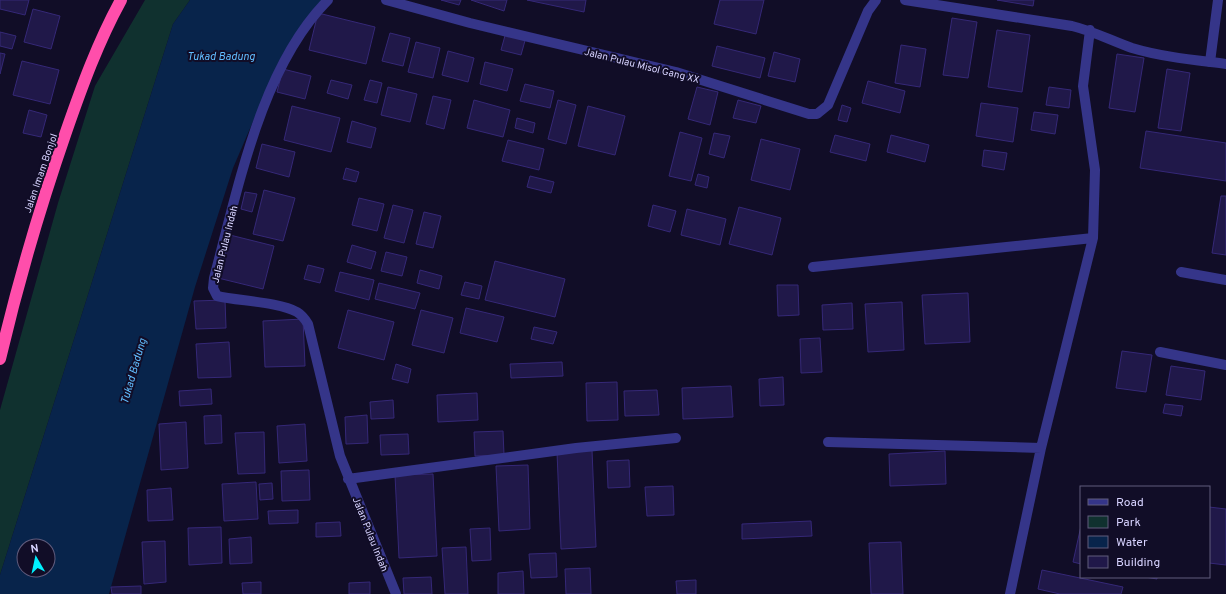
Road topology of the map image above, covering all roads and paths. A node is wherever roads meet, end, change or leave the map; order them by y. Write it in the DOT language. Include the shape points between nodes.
graph roads {
  1 [pos="121,0"];
  2 [pos="328,0"];
  3 [pos="386,0"];
  4 [pos="876,0"];
  5 [pos="905,0"];
  6 [pos="1218,0"];
  7 [pos="1090,30"];
  8 [pos="1210,62"];
  9 [pos="1226,64"];
  10 [pos="1093,238"];
  11 [pos="813,267"];
  12 [pos="1181,272"];
  13 [pos="1226,280"];
  14 [pos="1160,352"];
  15 [pos="0,359"];
  16 [pos="1226,365"];
  17 [pos="676,438"];
  18 [pos="828,442"];
  19 [pos="1041,448"];
  20 [pos="348,479"];
  21 [pos="396,594"];
  22 [pos="1010,594"];
  1 -- 15 [label="highway, Jalan Imam Bonjol" via="93,56 58,153 18,282"];
  2 -- 20 [label="street, Jalan Pulau Indah" via="306,26 285,60 261,113 234,203 213,288 217,296 282,307 304,317 308,324 335,437"];
  3 -- 4 [label="street, Jalan Pulau Misol Gang XX" via="470,23 676,72 809,114 817,114 828,105 868,11"];
  5 -- 7 [label="street"];
  6 -- 8 [label="street"];
  7 -- 8 [label="street" via="1139,49"];
  7 -- 10 [label="street" via="1083,86 1095,170"];
  8 -- 9 [label="street"];
  10 -- 11 [label="street"];
  10 -- 19 [label="street"];
  12 -- 13 [label="street"];
  14 -- 16 [label="street"];
  17 -- 20 [label="street" via="576,448"];
  18 -- 19 [label="street"];
  19 -- 22 [label="street"];
  20 -- 21 [label="street, Jalan Pulau Indah"];
}
